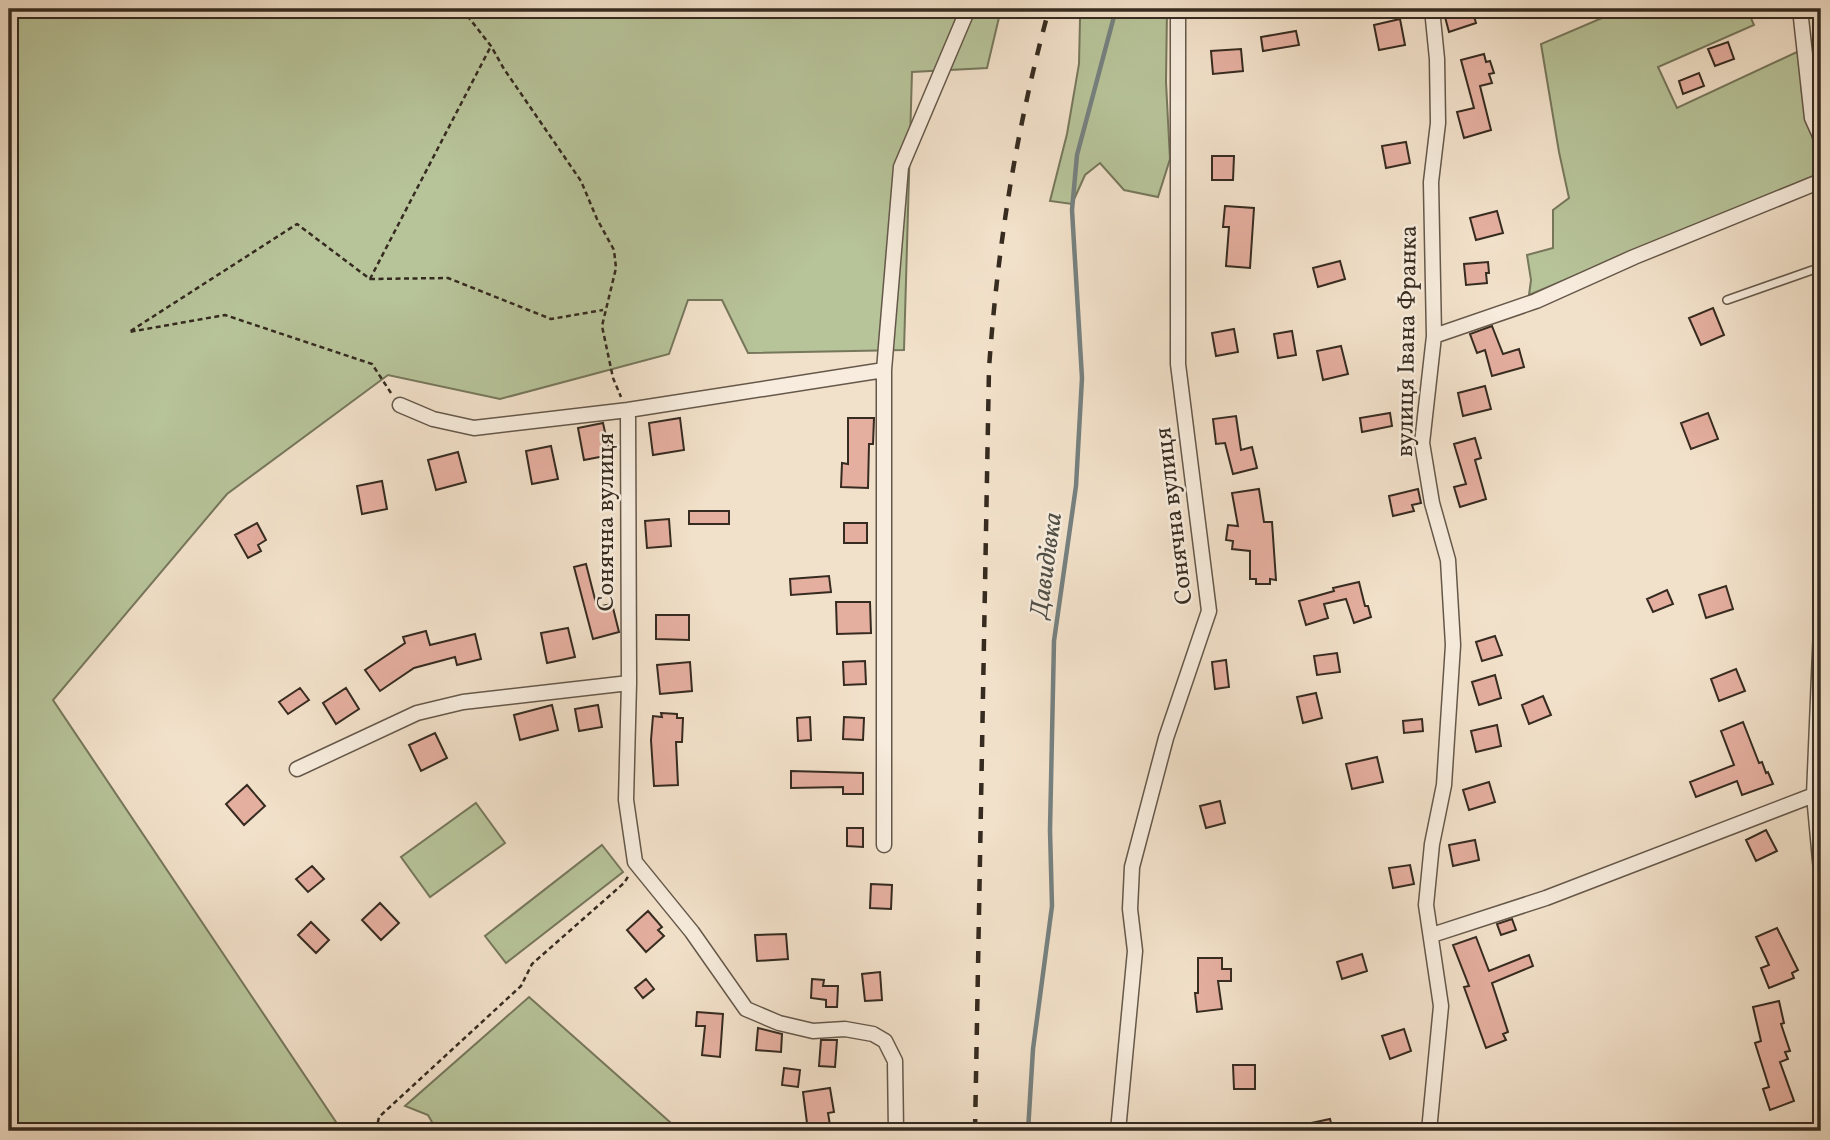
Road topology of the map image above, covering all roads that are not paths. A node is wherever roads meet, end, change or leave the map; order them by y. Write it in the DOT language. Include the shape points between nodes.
graph roads {
  1 [pos="968,9"];
  2 [pos="1178,9"];
  3 [pos="1432,9"];
  4 [pos="1800,9"];
  5 [pos="1821,138"];
  6 [pos="1821,181"];
  7 [pos="1821,267"];
  8 [pos="1727,300"];
  9 [pos="1434,336"];
  10 [pos="884,370"];
  11 [pos="400,405"];
  12 [pos="628,410"];
  13 [pos="1821,628"];
  14 [pos="629,683"];
  15 [pos="297,769"];
  16 [pos="1814,795"];
  17 [pos="884,845"];
  18 [pos="1821,871"];
  19 [pos="1432,935"];
  20 [pos="896,1131"];
  21 [pos="1118,1131"];
  22 [pos="1429,1131"];
  1 -- 10 [label="street" via="901,167"];
  2 -- 21 [label="street, Сонячна вулиця" via="1178,364 1209,611 1166,738 1132,867 1135,951"];
  3 -- 9 [label="street, вулиця Івана Франка" via="1438,124 1431,182"];
  4 -- 5 [label="street" via="1812,118"];
  6 -- 9 [label="street" via="1535,301"];
  7 -- 8 [label="lane"];
  9 -- 19 [label="street, вулиця Івана Франка" via="1422,443 1448,561 1453,645 1444,785 1426,905"];
  10 -- 12 [label="street, Сонячна вулиця"];
  10 -- 17 [label="street"];
  11 -- 12 [label="street" via="433,419 474,428"];
  12 -- 14 [label="street, Сонячна вулиця"];
  13 -- 16 [label="street"];
  14 -- 15 [label="street" via="463,702 417,713"];
  14 -- 20 [label="street, Сонячна вулиця" via="626,800 635,862 746,1009 813,1031 845,1029 885,1041 895,1061"];
  16 -- 18 [label="street"];
  16 -- 19 [label="street" via="1546,898"];
  19 -- 22 [label="street, вулиця Івана Франка" via="1441,1006"];
}
